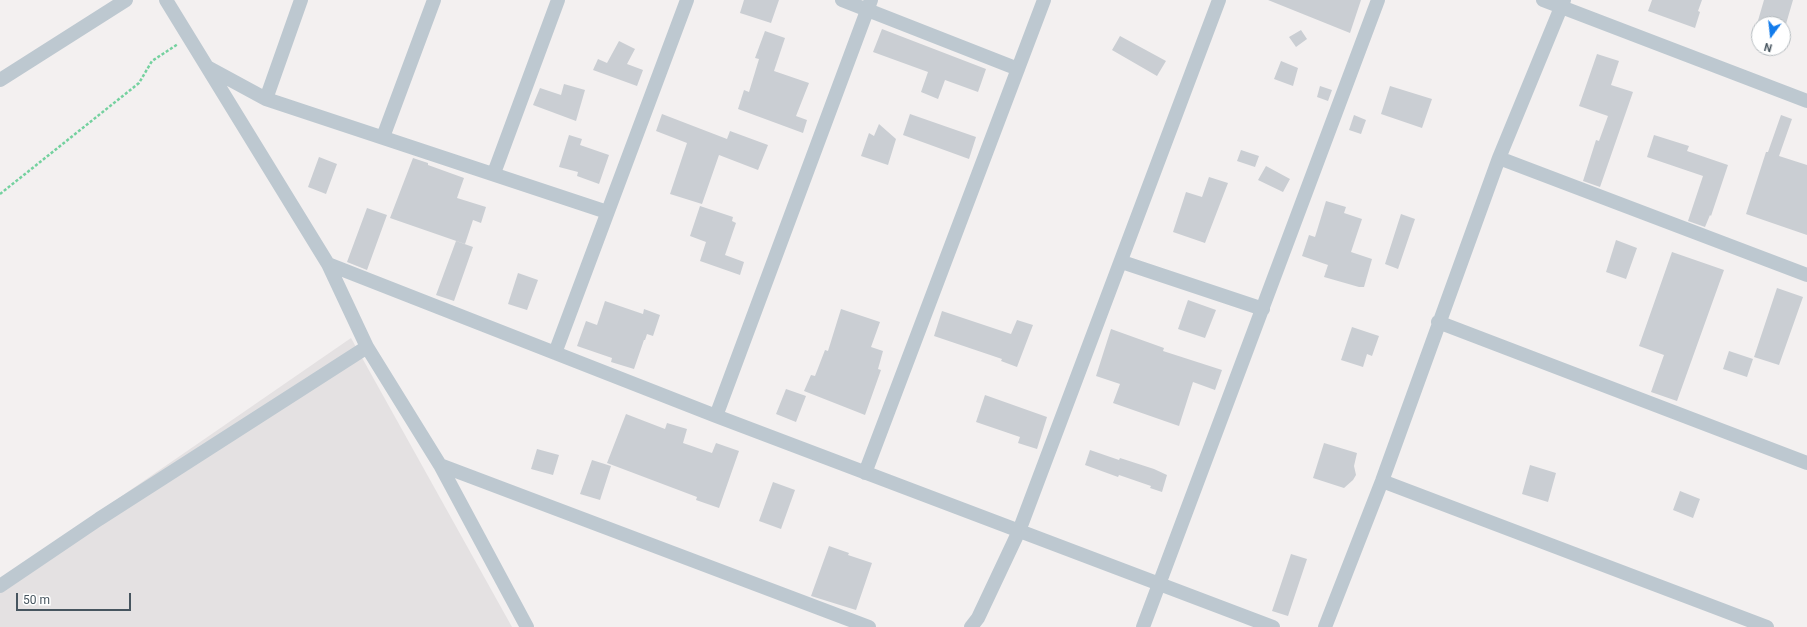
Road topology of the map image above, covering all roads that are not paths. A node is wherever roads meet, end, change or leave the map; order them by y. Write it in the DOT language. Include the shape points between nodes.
graph roads {
  1 [pos="126,0"];
  2 [pos="300,0"];
  3 [pos="434,0"];
  4 [pos="558,0"];
  5 [pos="687,0"];
  6 [pos="842,0"];
  7 [pos="1044,0"];
  8 [pos="1219,0"];
  9 [pos="1378,0"];
  10 [pos="1543,0"];
  11 [pos="171,3"];
  12 [pos="1562,3"];
  13 [pos="869,5"];
  14 [pos="206,67"];
  15 [pos="1018,69"];
  16 [pos="0,80"];
  17 [pos="266,99"];
  18 [pos="1807,101"];
  19 [pos="383,137"];
  20 [pos="1499,158"];
  21 [pos="494,173"];
  22 [pos="607,212"];
  23 [pos="1122,262"];
  24 [pos="328,264"];
  25 [pos="1807,275"];
  26 [pos="1263,309"];
  27 [pos="1438,322"];
  28 [pos="367,347"];
  29 [pos="555,353"];
  30 [pos="716,416"];
  31 [pos="1807,463"];
  32 [pos="440,465"];
  33 [pos="865,473"];
  34 [pos="1382,481"];
  35 [pos="1018,531"];
  36 [pos="1159,584"];
  37 [pos="0,586"];
  38 [pos="527,627"];
  39 [pos="869,627"];
  40 [pos="971,627"];
  41 [pos="1143,627"];
  42 [pos="1273,627"];
  43 [pos="1325,627"];
  44 [pos="1766,627"];
  1 -- 16 [label="street"];
  2 -- 17 [label="street"];
  3 -- 19 [label="street"];
  4 -- 21 [label="street"];
  5 -- 22 [label="street"];
  6 -- 13 [label="street"];
  7 -- 15 [label="street"];
  8 -- 23 [label="street"];
  9 -- 26 [label="street"];
  10 -- 12 [label="street"];
  11 -- 14 [label="street"];
  12 -- 18 [label="street"];
  12 -- 20 [label="street"];
  13 -- 15 [label="street"];
  13 -- 30 [label="street"];
  14 -- 17 [label="street"];
  14 -- 24 [label="street"];
  15 -- 33 [label="street"];
  17 -- 19 [label="street"];
  19 -- 21 [label="street"];
  20 -- 25 [label="street"];
  20 -- 27 [label="street"];
  21 -- 22 [label="street"];
  22 -- 29 [label="street"];
  23 -- 26 [label="street"];
  23 -- 35 [label="street"];
  24 -- 28 [label="street"];
  24 -- 29 [label="street"];
  26 -- 36 [label="street"];
  27 -- 31 [label="street"];
  27 -- 34 [label="street"];
  28 -- 32 [label="street"];
  28 -- 37 [label="street"];
  29 -- 30 [label="street"];
  30 -- 33 [label="street"];
  32 -- 38 [label="street"];
  32 -- 39 [label="street"];
  33 -- 35 [label="street"];
  34 -- 43 [label="street"];
  34 -- 44 [label="street"];
  35 -- 36 [label="street"];
  35 -- 40 [label="street" via="978,618"];
  36 -- 41 [label="street"];
  36 -- 42 [label="street"];
}
